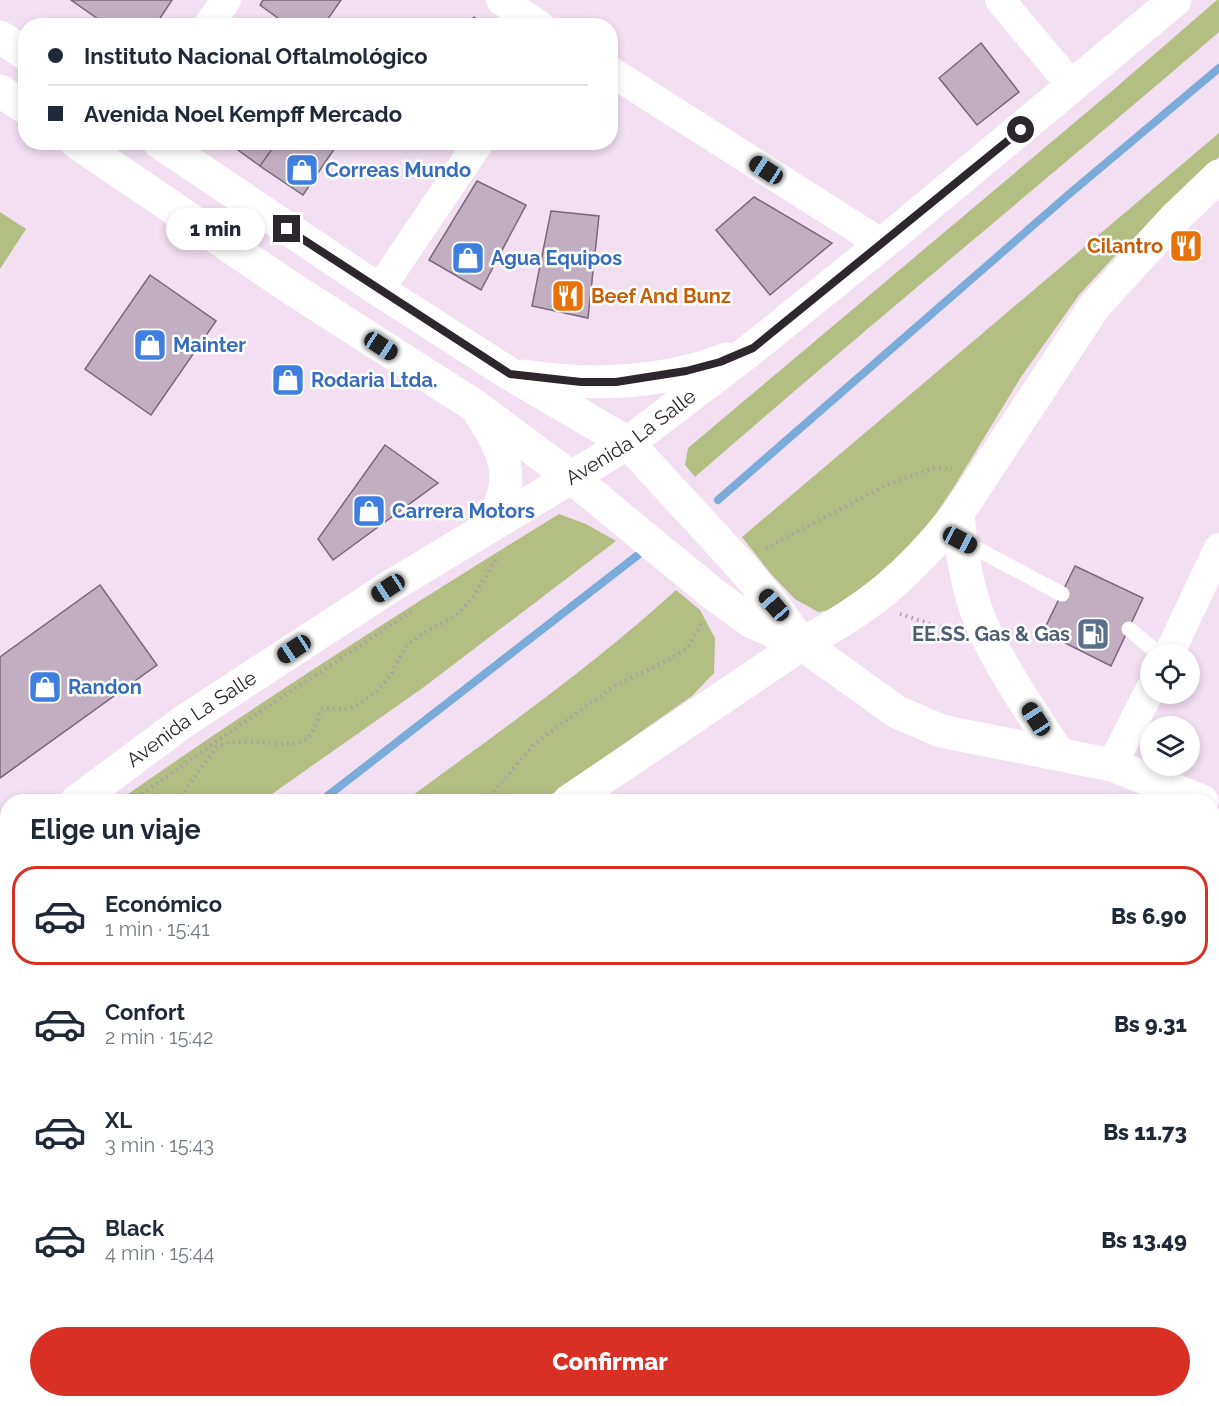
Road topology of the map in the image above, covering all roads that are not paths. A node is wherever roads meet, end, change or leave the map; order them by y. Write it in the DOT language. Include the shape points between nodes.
graph roads {
  1 [pos="226,0"];
  2 [pos="501,0"];
  3 [pos="999,0"];
  4 [pos="1175,0"];
  5 [pos="214,18"];
  6 [pos="528,18"];
  7 [pos="0,37"];
  8 [pos="18,49"];
  9 [pos="618,75"];
  10 [pos="1073,87"];
  11 [pos="0,91"];
  12 [pos="18,103"];
  13 [pos="88,150"];
  14 [pos="171,150"];
  15 [pos="474,150"];
  16 [pos="1219,176"];
  17 [pos="882,244"];
  18 [pos="379,290"];
  19 [pos="753,348"];
  20 [pos="510,374"];
  21 [pos="475,406"];
  22 [pos="628,443"];
  23 [pos="571,477"];
  24 [pos="490,526"];
  25 [pos="959,526"];
  26 [pos="1219,548"];
  27 [pos="1062,594"];
  28 [pos="1129,629"];
  29 [pos="801,644"];
  30 [pos="1147,644"];
  31 [pos="1173,644"];
  32 [pos="1143,704"];
  33 [pos="1058,753"];
  34 [pos="1112,765"];
  35 [pos="86,794"];
  36 [pos="579,794"];
  37 [pos="1184,794"];
  1 -- 5 [label="street"];
  2 -- 6 [label="street"];
  3 -- 10 [label="street"];
  4 -- 10 [label="main road, Avenida La Salle"];
  7 -- 8 [label="main road"];
  9 -- 17 [label="street"];
  10 -- 17 [label="main road, Avenida La Salle"];
  11 -- 12 [label="main road"];
  13 -- 21 [label="main road" via="288,286"];
  14 -- 18 [label="main road"];
  15 -- 18 [label="street"];
  16 -- 25 [label="main road" via="1094,307 986,470"];
  17 -- 19 [label="main road, Avenida La Salle"];
  18 -- 20 [label="main road"];
  19 -- 20 [label="main road" via="686,371 616,382"];
  19 -- 22 [label="main road, Avenida La Salle"];
  20 -- 22 [label="main road"];
  21 -- 23 [label="main road"];
  21 -- 24 [label="main road" via="495,436 505,463 507,489"];
  22 -- 23 [label="main road, Avenida La Salle"];
  22 -- 29 [label="main road" via="738,563"];
  23 -- 24 [label="main road, Avenida La Salle"];
  23 -- 29 [label="main road" via="709,591 752,622"];
  24 -- 35 [label="main road, Avenida La Salle" via="183,722"];
  25 -- 27 [label="lane"];
  25 -- 29 [label="main road" via="880,595"];
  25 -- 33 [label="main road" via="965,572 985,633"];
  26 -- 31 [label="street"];
  28 -- 30 [label="lane"];
  29 -- 33 [label="main road" via="897,712 941,731"];
  29 -- 36 [label="main road"];
  32 -- 34 [label="street"];
  33 -- 34 [label="main road"];
  34 -- 37 [label="main road"];
}
